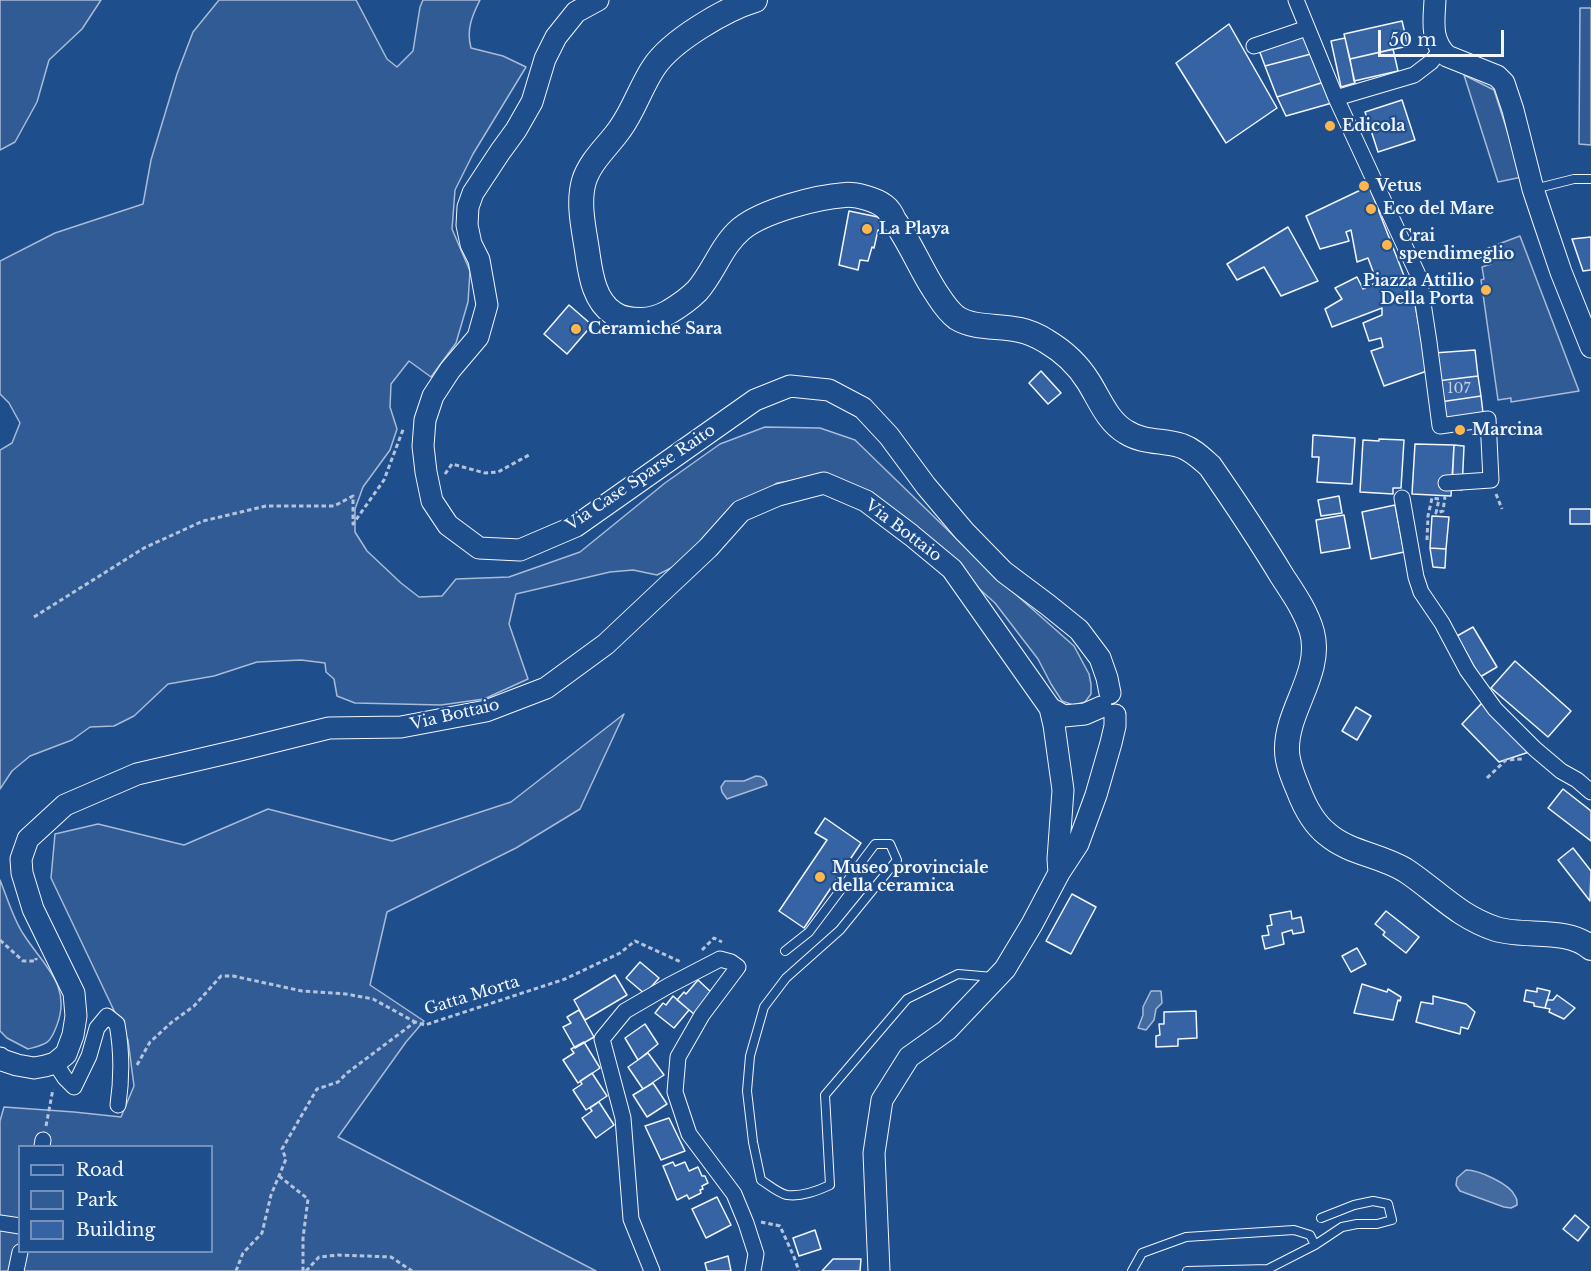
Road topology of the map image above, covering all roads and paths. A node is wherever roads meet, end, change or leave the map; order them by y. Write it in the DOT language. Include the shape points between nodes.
graph roads {
  1 [pos="598,0"];
  2 [pos="755,0"];
  3 [pos="1296,0"];
  4 [pos="1435,0"];
  5 [pos="1307,28"];
  6 [pos="1254,46"];
  7 [pos="1441,50"];
  8 [pos="1336,98"];
  9 [pos="1591,179"];
  10 [pos="1533,189"];
  11 [pos="1591,347"];
  12 [pos="406,436"];
  13 [pos="529,455"];
  14 [pos="440,483"];
  15 [pos="1446,483"];
  16 [pos="1402,498"];
  17 [pos="1426,546"];
  18 [pos="34,617"];
  19 [pos="1108,705"];
  20 [pos="1050,708"];
  21 [pos="1524,759"];
  22 [pos="1487,778"];
  23 [pos="1591,792"];
  24 [pos="1059,873"];
  25 [pos="723,943"];
  26 [pos="1591,948"];
  27 [pos="700,951"];
  28 [pos="785,951"];
  29 [pos="687,965"];
  30 [pos="997,978"];
  31 [pos="415,1022"];
  32 [pos="0,1058"];
  33 [pos="55,1063"];
  34 [pos="121,1083"];
  35 [pos="54,1084"];
  36 [pos="118,1105"];
  37 [pos="42,1143"];
  38 [pos="279,1176"];
  39 [pos="1321,1218"];
  40 [pos="756,1221"];
  41 [pos="0,1223"];
  42 [pos="18,1226"];
  43 [pos="1316,1245"];
  44 [pos="20,1253"];
  45 [pos="1268,1270"];
  46 [pos="16,1271"];
  47 [pos="236,1271"];
  48 [pos="305,1271"];
  49 [pos="412,1271"];
  50 [pos="652,1271"];
  51 [pos="753,1271"];
  52 [pos="799,1271"];
  53 [pos="879,1271"];
  54 [pos="1132,1271"];
  55 [pos="1187,1271"];
  1 -- 19 [label="street, Via Case Sparse Raito" via="576,12 556,37 532,102 473,193 468,207 467,225 488,304 478,337 450,370 424,420 423,446 432,501 448,525 480,548 520,550 576,526 754,400 790,386 830,390 863,408 964,531 1004,572 1079,630 1100,658 1107,678"];
  2 -- 26 [label="main road" via="699,28 666,53 584,181 582,212 592,278 603,304 614,314 633,320 659,317 699,289 729,241 751,222 822,197 854,195 883,206 901,229 938,296 957,318 1020,330 1046,340 1069,357 1109,416 1127,433 1179,445 1210,466 1299,603 1312,632 1311,668 1286,752 1301,796 1319,826 1338,842 1404,870 1477,922 1509,932 1568,937"];
  3 -- 5 [label="street"];
  4 -- 7 [label="street" via="1435,37"];
  5 -- 6 [label="street"];
  5 -- 8 [label="street"];
  7 -- 8 [label="street" via="1414,75"];
  7 -- 10 [label="street" via="1504,83"];
  8 -- 15 [label="street" via="1419,277 1440,426 1488,419 1491,480"];
  9 -- 10 [label="lane"];
  10 -- 11 [label="street"];
  12 -- 18 [label="path" via="404,427 384,480 353,524 353,495 334,506 266,506 203,521 144,548"];
  13 -- 14 [label="path" via="498,471 485,473 452,464"];
  15 -- 17 [label="path" via="1443,511 1436,513 1439,499 1432,498"];
  16 -- 23 [label="street" via="1421,592 1467,670 1495,709 1535,749"];
  19 -- 20 [label="street" via="1085,714 1064,716"];
  19 -- 24 [label="street, Via Case Sparse Raito" via="1115,726 1096,795 1078,844"];
  20 -- 24 [label="street" via="1064,790"];
  20 -- 33 [label="street, Via Bottaio" via="952,569 911,535 866,501 824,483 778,495 741,511 708,548 606,644 546,688 486,711 401,727 329,728 137,774 65,805 28,839 21,859 33,909 74,993 76,1016 71,1045"];
  21 -- 22 [label="path" via="1506,760"];
  24 -- 30 [label="street, Via Case Sparse Raito"];
  25 -- 27 [label="path" via="714,938"];
  28 -- 30 [label="lane" via="809,932 875,844 890,844 897,860 840,930 786,978 764,1007 750,1056 747,1091 753,1142 761,1180 788,1195 813,1193 830,1185 825,1095 907,999 958,974"];
  29 -- 31 [label="path, Gatta Morta" via="635,941 620,953 565,979 425,1025"];
  30 -- 53 [label="street, Via Case Sparse Raito" via="947,1030 909,1057 882,1101 874,1152"];
  31 -- 34 [label="path" via="373,999 221,976 194,1006 150,1042"];
  31 -- 38 [label="path, Gatta Morta" via="338,1082 317,1089 282,1149 286,1159"];
  32 -- 33 [label="street" via="34,1068"];
  33 -- 34 [label="street" via="74,1087 97,1028 107,1016 117,1024"];
  34 -- 36 [label="street"];
  35 -- 37 [label="path"];
  38 -- 47 [label="path, Gatta Morta" via="262,1233 243,1253"];
  38 -- 48 [label="path" via="308,1199 303,1238"];
  39 -- 43 [label="lane" via="1373,1201 1388,1204 1392,1220 1342,1227"];
  40 -- 52 [label="path" via="780,1226"];
  41 -- 42 [label="street"];
  43 -- 45 [label="lane"];
  43 -- 54 [label="lane" via="1310,1235 1294,1230 1186,1237 1142,1253"];
  44 -- 46 [label="street"];
  45 -- 55 [label="lane"];
  48 -- 49 [label="path" via="319,1257 338,1255 390,1257"];
  50 -- 51 [label="street" via="631,1219 623,1118 602,1039 625,1011 720,959 738,967 702,1015 678,1057 675,1092 689,1134 734,1194 756,1254"];
}
